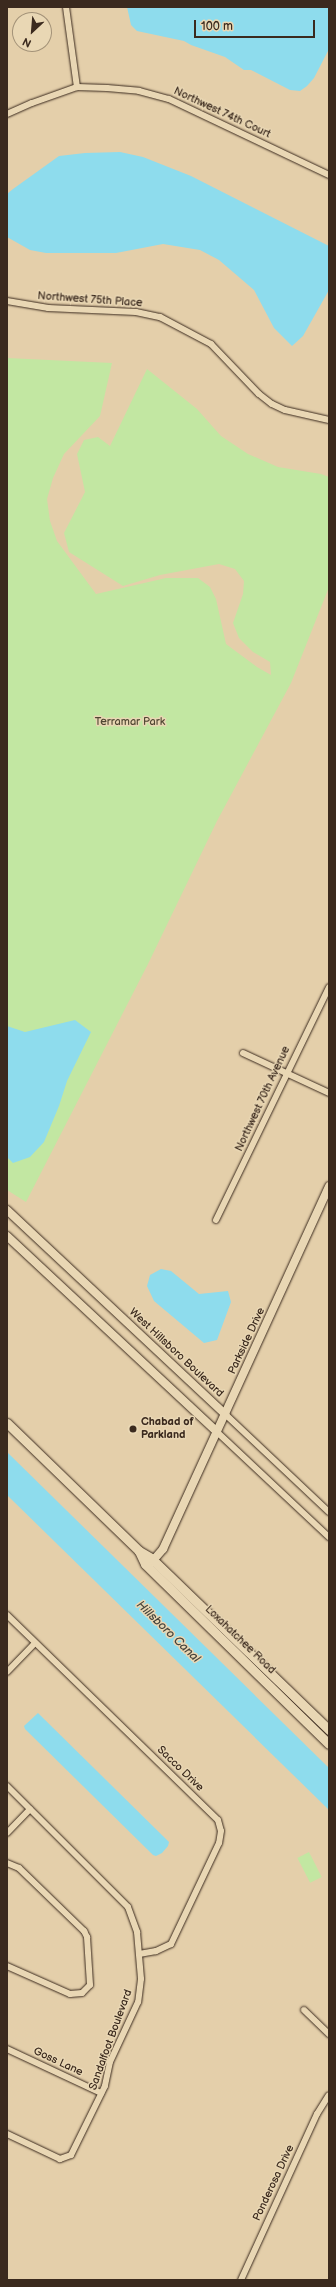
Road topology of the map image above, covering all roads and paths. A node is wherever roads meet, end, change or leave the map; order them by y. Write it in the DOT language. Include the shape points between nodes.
graph roads {
  1 [pos="66,7"];
  2 [pos="77,88"];
  3 [pos="7,114"];
  4 [pos="329,175"];
  5 [pos="7,301"];
  6 [pos="329,420"];
  7 [pos="329,987"];
  8 [pos="243,1053"];
  9 [pos="286,1074"];
  10 [pos="329,1094"];
  11 [pos="329,1186"];
  12 [pos="7,1210"];
  13 [pos="216,1220"];
  14 [pos="7,1236"];
  15 [pos="225,1414"];
  16 [pos="7,1423"];
  17 [pos="217,1432"];
  18 [pos="329,1512"];
  19 [pos="329,1537"];
  20 [pos="151,1563"];
  21 [pos="7,1615"];
  22 [pos="35,1643"];
  23 [pos="7,1672"];
  24 [pos="329,1730"];
  25 [pos="329,1744"];
  26 [pos="7,1786"];
  27 [pos="30,1809"];
  28 [pos="7,1833"];
  29 [pos="7,1863"];
  30 [pos="139,1954"];
  31 [pos="7,1966"];
  32 [pos="304,2010"];
  33 [pos="329,2034"];
  34 [pos="7,2049"];
  35 [pos="101,2094"];
  36 [pos="329,2095"];
  37 [pos="7,2134"];
  38 [pos="240,2280"];
  1 -- 2 [label="street"];
  2 -- 3 [label="street, Northwest 74th Court" via="32,102"];
  2 -- 4 [label="street, Northwest 74th Court" via="139,91 169,99"];
  5 -- 6 [label="street, Northwest 75th Place" via="48,308 136,312 160,317 211,344 272,404"];
  7 -- 9 [label="street, Northwest 70th Avenue"];
  8 -- 9 [label="street"];
  9 -- 10 [label="street"];
  9 -- 13 [label="street, Northwest 70th Avenue"];
  11 -- 15 [label="street, Parkside Drive"];
  12 -- 15 [label="street, West Hillsboro Boulevard"];
  14 -- 17 [label="street"];
  15 -- 17 [label="street, Parkside Drive"];
  15 -- 18 [label="street, West Hillsboro Boulevard"];
  16 -- 20 [label="main road, Loxahatchee Road"];
  17 -- 19 [label="street"];
  17 -- 20 [label="street, Parkside Drive" via="163,1549"];
  20 -- 24 [label="main road, Loxahatchee Road"];
  20 -- 25 [label="main road, Loxahatchee Road"];
  21 -- 22 [label="street, Sacco Drive"];
  22 -- 23 [label="street"];
  22 -- 30 [label="street, Sacco Drive" via="218,1820 222,1831 219,1843 171,1944 156,1951"];
  26 -- 27 [label="street, Sandalfoot Boulevard"];
  27 -- 28 [label="street"];
  27 -- 30 [label="street, Sandalfoot Boulevard" via="128,1907 136,1925"];
  29 -- 31 [label="street" via="19,1868 84,1931 87,1937 91,1979 86,1990 76,1995"];
  30 -- 35 [label="street, Sandalfoot Boulevard" via="141,1980 138,2002 110,2062"];
  32 -- 33 [label="street"];
  34 -- 35 [label="street, Goss Lane"];
  35 -- 37 [label="street, Sandalfoot Boulevard" via="75,2150 66,2158 60,2159"];
  36 -- 38 [label="street, Ponderosa Drive" via="317,2114"];
}
